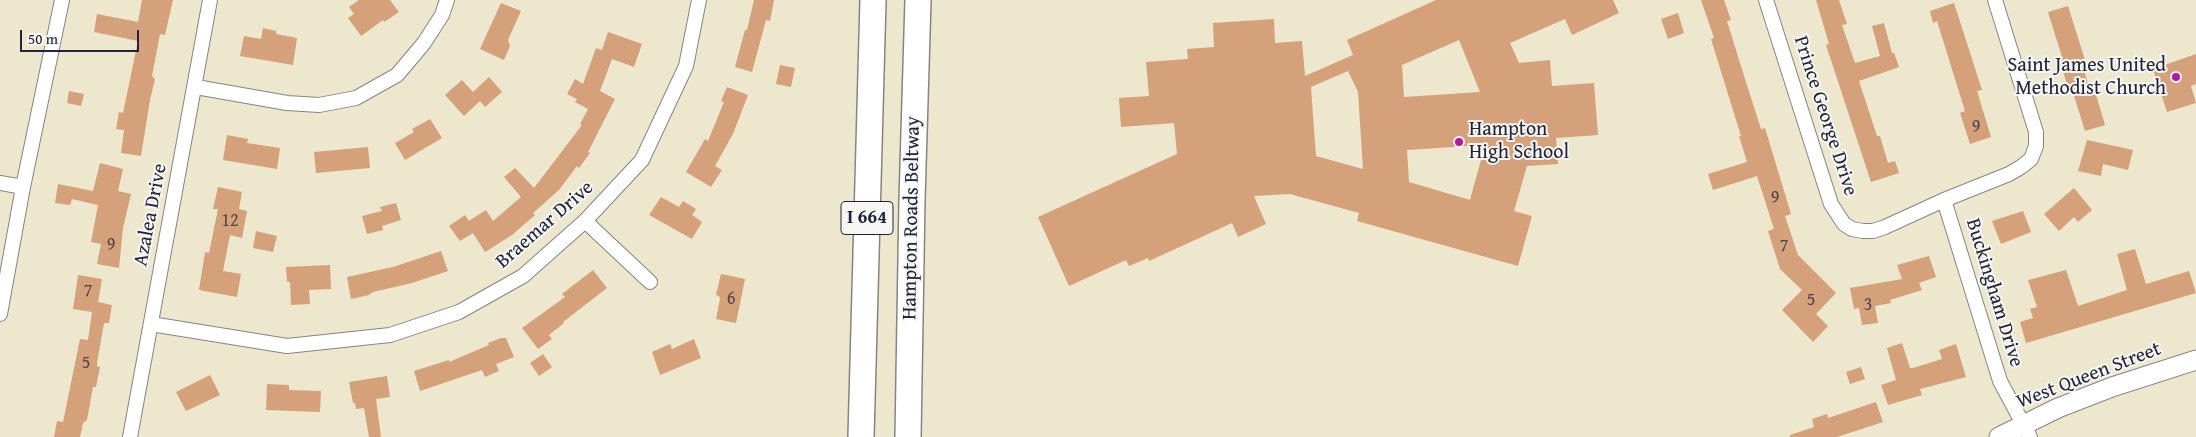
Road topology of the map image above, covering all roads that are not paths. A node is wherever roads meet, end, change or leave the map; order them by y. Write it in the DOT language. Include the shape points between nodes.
graph roads {
  1 [pos="62,0"];
  2 [pos="210,0"];
  3 [pos="447,0"];
  4 [pos="699,0"];
  5 [pos="873,0"];
  6 [pos="918,0"];
  7 [pos="1766,0"];
  8 [pos="1995,0"];
  9 [pos="196,87"];
  10 [pos="0,183"];
  11 [pos="23,187"];
  12 [pos="1944,200"];
  13 [pos="585,221"];
  14 [pos="650,282"];
  15 [pos="0,314"];
  16 [pos="151,324"];
  17 [pos="2196,360"];
  18 [pos="2027,430"];
  19 [pos="130,437"];
  20 [pos="861,437"];
  21 [pos="908,437"];
  22 [pos="1999,437"];
  1 -- 11 [label="street"];
  2 -- 9 [label="street, Azalea Drive"];
  3 -- 9 [label="street" via="442,15 424,43 397,75 356,98 319,105 287,103"];
  4 -- 13 [label="street, Braemar Drive" via="686,66 642,160"];
  5 -- 20 [label="highway, I 664"];
  6 -- 21 [label="highway, Hampton Roads Beltway / I 664"];
  7 -- 12 [label="street, Prince George Drive" via="1831,204 1844,224 1852,229 1873,231"];
  8 -- 12 [label="street, Prince George Drive" via="2036,132 2036,146 2031,159 2021,168"];
  9 -- 16 [label="street, Azalea Drive"];
  10 -- 11 [label="street"];
  11 -- 15 [label="street"];
  12 -- 18 [label="street, Buckingham Drive" via="2000,381"];
  13 -- 14 [label="street"];
  13 -- 16 [label="street, Braemar Drive" via="523,276 459,312 390,335 287,346"];
  16 -- 19 [label="street, Azalea Drive"];
  17 -- 18 [label="main road, West Queen Street" via="2112,387"];
  18 -- 22 [label="main road, West Queen Street"];
}
